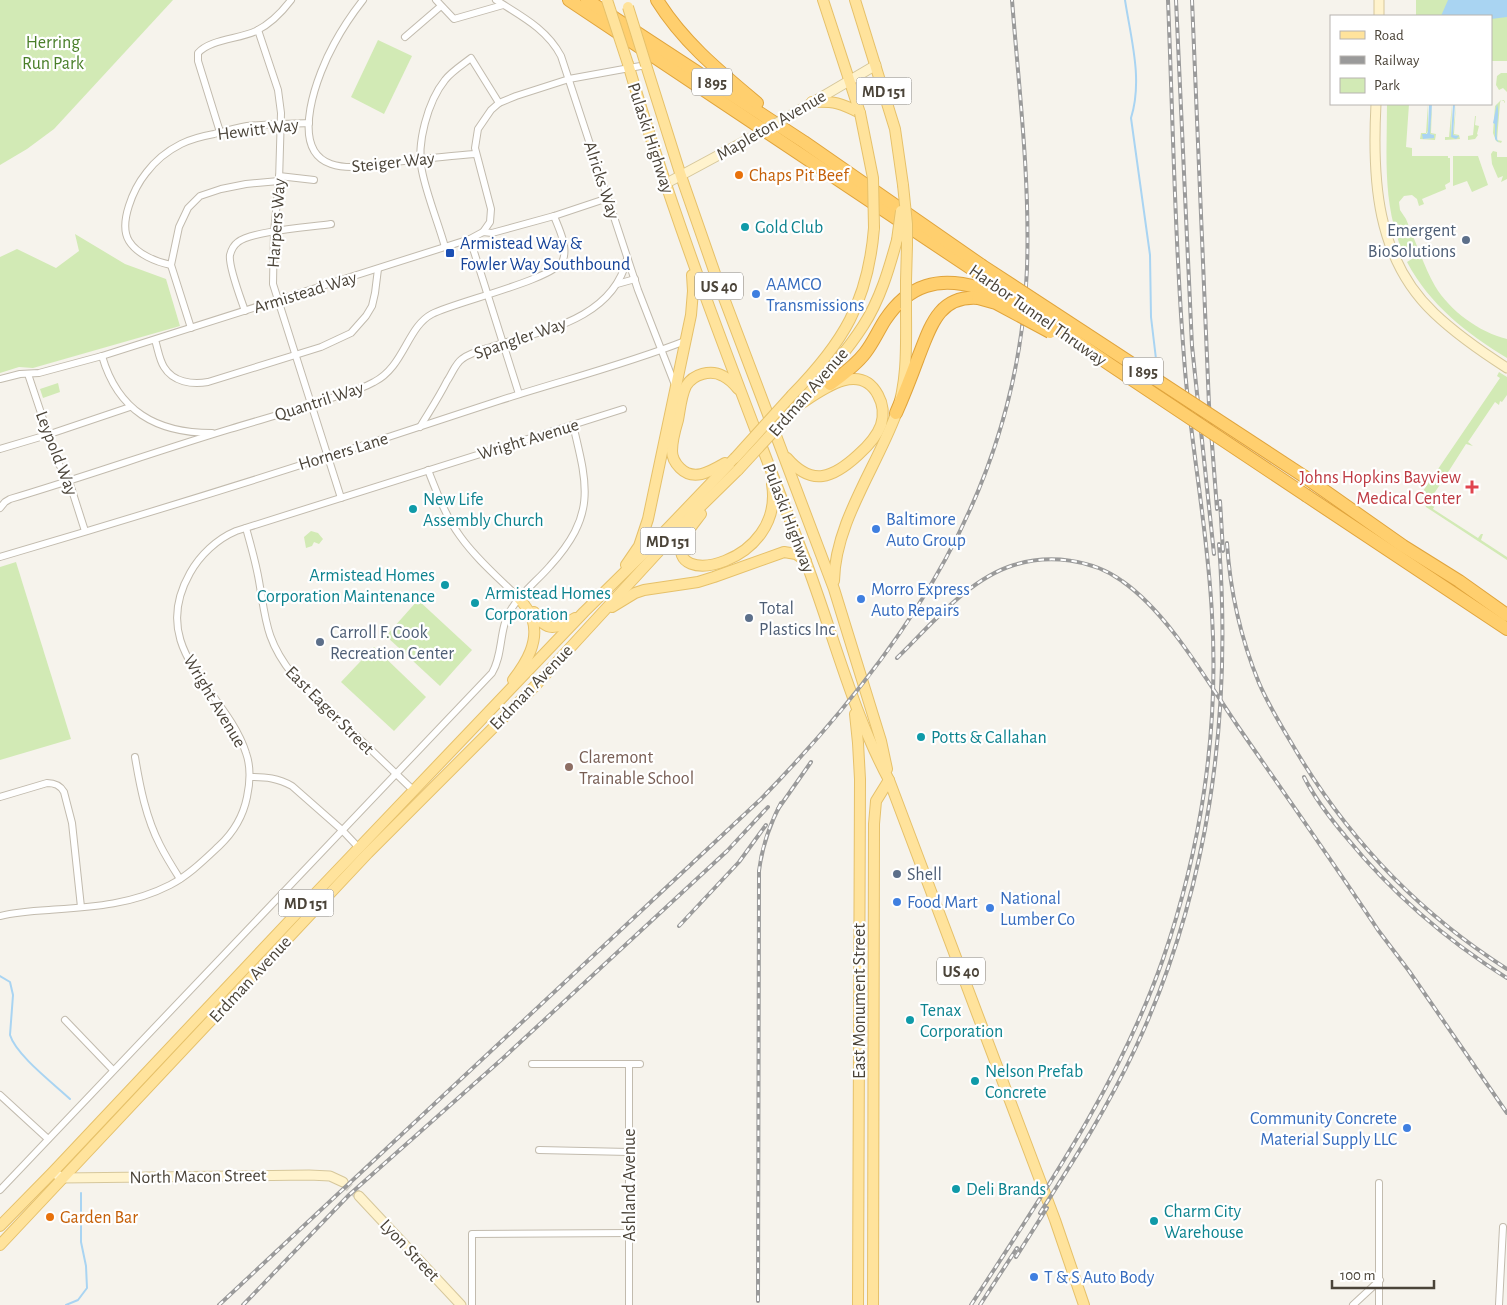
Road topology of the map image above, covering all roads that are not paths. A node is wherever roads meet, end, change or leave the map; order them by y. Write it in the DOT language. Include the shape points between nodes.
graph roads {
  1 [pos="292,0"];
  2 [pos="363,0"];
  3 [pos="436,0"];
  4 [pos="496,0"];
  5 [pos="569,0"];
  6 [pos="587,0"];
  7 [pos="607,0"];
  8 [pos="657,0"];
  9 [pos="823,0"];
  10 [pos="855,0"];
  11 [pos="1379,0"];
  12 [pos="503,4"];
  13 [pos="627,4"];
  14 [pos="441,6"];
  15 [pos="1379,15"];
  16 [pos="258,30"];
  17 [pos="405,37"];
  18 [pos="646,65"];
  19 [pos="876,65"];
  20 [pos="630,67"];
  21 [pos="570,79"];
  22 [pos="849,81"];
  23 [pos="812,102"];
  24 [pos="500,103"];
  25 [pos="1376,105"];
  26 [pos="860,113"];
  27 [pos="309,123"];
  28 [pos="282,125"];
  29 [pos="220,132"];
  30 [pos="804,142"];
  31 [pos="475,154"];
  32 [pos="421,159"];
  33 [pos="681,176"];
  34 [pos="279,179"];
  35 [pos="314,180"];
  36 [pos="665,184"];
  37 [pos="903,185"];
  38 [pos="608,198"];
  39 [pos="554,216"];
  40 [pos="332,224"];
  41 [pos="274,232"];
  42 [pos="483,232"];
  43 [pos="470,239"];
  44 [pos="445,247"];
  45 [pos="627,258"];
  46 [pos="691,261"];
  47 [pos="171,265"];
  48 [pos="378,269"];
  49 [pos="981,270"];
  50 [pos="635,279"];
  51 [pos="617,284"];
  52 [pos="979,293"];
  53 [pos="487,294"];
  54 [pos="279,301"];
  55 [pos="245,311"];
  56 [pos="733,322"];
  57 [pos="191,328"];
  58 [pos="716,328"];
  59 [pos="155,340"];
  60 [pos="685,341"];
  61 [pos="503,344"];
  62 [pos="661,351"];
  63 [pos="296,354"];
  64 [pos="102,356"];
  65 [pos="1109,364"];
  66 [pos="1507,368"];
  67 [pos="28,374"];
  68 [pos="0,379"];
  69 [pos="830,384"];
  70 [pos="675,385"];
  71 [pos="740,390"];
  72 [pos="519,394"];
  73 [pos="312,404"];
  74 [pos="130,407"];
  75 [pos="796,407"];
  76 [pos="624,409"];
  77 [pos="896,413"];
  78 [pos="573,425"];
  79 [pos="420,427"];
  80 [pos="218,433"];
  81 [pos="47,435"];
  82 [pos="0,449"];
  83 [pos="782,452"];
  84 [pos="328,456"];
  85 [pos="735,458"];
  86 [pos="768,463"];
  87 [pos="428,470"];
  88 [pos="738,470"];
  89 [pos="69,481"];
  90 [pos="341,498"];
  91 [pos="0,508"];
  92 [pos="246,528"];
  93 [pos="85,532"];
  94 [pos="0,556"];
  95 [pos="806,561"];
  96 [pos="1459,581"];
  97 [pos="612,585"];
  98 [pos="834,590"];
  99 [pos="519,598"];
  100 [pos="1507,605"];
  101 [pos="584,612"];
  102 [pos="600,614"];
  103 [pos="1507,615"];
  104 [pos="1507,630"];
  105 [pos="853,697"];
  106 [pos="485,718"];
  107 [pos="135,757"];
  108 [pos="395,774"];
  109 [pos="250,777"];
  110 [pos="889,780"];
  111 [pos="414,791"];
  112 [pos="0,797"];
  113 [pos="342,830"];
  114 [pos="359,848"];
  115 [pos="180,879"];
  116 [pos="81,907"];
  117 [pos="0,916"];
  118 [pos="65,1020"];
  119 [pos="532,1064"];
  120 [pos="630,1064"];
  121 [pos="640,1064"];
  122 [pos="114,1070"];
  123 [pos="0,1095"];
  124 [pos="48,1139"];
  125 [pos="539,1150"];
  126 [pos="629,1152"];
  127 [pos="53,1172"];
  128 [pos="62,1178"];
  129 [pos="343,1182"];
  130 [pos="1379,1183"];
  131 [pos="0,1190"];
  132 [pos="359,1196"];
  133 [pos="1,1224"];
  134 [pos="1503,1227"];
  135 [pos="629,1233"];
  136 [pos="12,1234"];
  137 [pos="0,1246"];
  138 [pos="1380,1280"];
  139 [pos="461,1305"];
  140 [pos="472,1305"];
  141 [pos="629,1305"];
  142 [pos="858,1305"];
  143 [pos="873,1305"];
  144 [pos="1084,1305"];
  145 [pos="1353,1305"];
  146 [pos="1379,1305"];
  147 [pos="1499,1305"];
  1 -- 16 [label="street"];
  2 -- 27 [label="street, Hewitt Way" via="323,66"];
  3 -- 14 [label="street"];
  4 -- 12 [label="street, Alricks Way"];
  5 -- 49 [label="highway, Harbor Tunnel Thruway / I 895"];
  6 -- 30 [label="highway, Harbor Tunnel Thruway / I 895"];
  7 -- 20 [label="main road, Pulaski Highway / US 40, bridge"];
  8 -- 30 [label="highway" via="673,24 706,60"];
  9 -- 22 [label="main road, Erdman Avenue / MD 151"];
  10 -- 19 [label="main road, Erdman Avenue / MD 151"];
  11 -- 15 [label="street"];
  12 -- 14 [label="street" via="458,19"];
  12 -- 21 [label="street, Alricks Way" via="548,36"];
  13 -- 18 [label="main road, Pulaski Highway / US 40, bridge"];
  14 -- 17 [label="street"];
  16 -- 28 [label="street, Harpers Way" via="278,90"];
  16 -- 29 [label="street" via="208,45 198,53"];
  18 -- 20 [label="street"];
  18 -- 33 [label="main road, Pulaski Highway / US 40"];
  19 -- 22 [label="street, Mapleton Avenue"];
  19 -- 37 [label="main road, Erdman Avenue / MD 151" via="895,129"];
  20 -- 21 [label="street"];
  20 -- 36 [label="main road, Pulaski Highway / US 40"];
  21 -- 24 [label="street"];
  21 -- 38 [label="street, Alricks Way"];
  22 -- 23 [label="street, Mapleton Avenue"];
  22 -- 26 [label="main road, Erdman Avenue / MD 151"];
  23 -- 26 [label="main road" via="842,104"];
  23 -- 33 [label="street, Mapleton Avenue, bridge"];
  24 -- 31 [label="street" via="482,122 476,136"];
  24 -- 32 [label="street" via="471,58 446,79 432,100 424,124"];
  25 -- 66 [label="street" via="1378,194 1391,250 1404,275 1434,313"];
  26 -- 85 [label="main road, Erdman Avenue / MD 151, bridge" via="873,178 874,228 870,264 853,315 834,348 816,370"];
  27 -- 28 [label="street, Hewitt Way"];
  27 -- 32 [label="street, Steiger Way" via="308,134 315,150 331,164 350,168"];
  28 -- 29 [label="street, Hewitt Way" via="248,126"];
  28 -- 34 [label="street, Harpers Way"];
  29 -- 47 [label="street, Hewitt Way" via="182,143 168,151 145,174 130,201 128,240 148,256"];
  30 -- 49 [label="highway, Harbor Tunnel Thruway / I 895"];
  31 -- 32 [label="street, Steiger Way"];
  31 -- 42 [label="street" via="491,209 490,222"];
  32 -- 44 [label="street"];
  33 -- 36 [label="street, Mapleton Avenue"];
  33 -- 56 [label="main road, Pulaski Highway / US 40"];
  34 -- 35 [label="street"];
  34 -- 41 [label="street, Harpers Way"];
  34 -- 47 [label="street" via="234,186 196,199 183,217"];
  36 -- 46 [label="main road, Pulaski Highway / US 40"];
  37 -- 75 [label="main road, Erdman Avenue / MD 151, bridge" via="897,240 888,271 864,324 843,354"];
  37 -- 77 [label="main road, bridge" via="907,245 906,354"];
  38 -- 39 [label="street, Armistead Way"];
  38 -- 45 [label="street, Alricks Way"];
  39 -- 42 [label="street, Armistead Way" via="492,233"];
  39 -- 53 [label="street, Quantril Way" via="564,253 558,267 533,280"];
  40 -- 41 [label="street"];
  41 -- 54 [label="street, Harpers Way" via="272,276"];
  41 -- 55 [label="street" via="244,239 237,242 232,250 230,262"];
  42 -- 43 [label="street, Armistead Way"];
  43 -- 44 [label="street, Armistead Way"];
  43 -- 53 [label="street"];
  44 -- 48 [label="street, Armistead Way"];
  45 -- 50 [label="street, Alricks Way"];
  45 -- 51 [label="street, Spangler Way"];
  46 -- 58 [label="main road, Pulaski Highway / US 40"];
  46 -- 60 [label="main road" via="693,302"];
  47 -- 57 [label="street"];
  48 -- 54 [label="street, Armistead Way"];
  48 -- 63 [label="street" via="372,306 353,331 332,343"];
  49 -- 65 [label="highway, Harbor Tunnel Thruway / I 895, bridge"];
  49 -- 96 [label="highway, Harbor Tunnel Thruway / I 895, bridge" via="1305,476 1403,546"];
  50 -- 51 [label="street, Spangler Way"];
  50 -- 62 [label="street, Alricks Way"];
  51 -- 61 [label="street, Spangler Way" via="596,305 571,321"];
  52 -- 65 [label="highway, bridge" via="1015,307 1050,332"];
  52 -- 69 [label="highway" via="954,282 940,282 905,296 891,311 862,357"];
  52 -- 77 [label="highway" via="950,304 934,320"];
  53 -- 61 [label="street"];
  53 -- 73 [label="street, Quantril Way" via="426,318 393,368 382,378"];
  54 -- 55 [label="street, Armistead Way"];
  54 -- 63 [label="street, Harpers Way"];
  55 -- 57 [label="street, Armistead Way"];
  56 -- 58 [label="main road"];
  56 -- 83 [label="main road, Pulaski Highway / US 40"];
  57 -- 59 [label="street, Armistead Way"];
  58 -- 71 [label="main road, Pulaski Highway / US 40"];
  59 -- 63 [label="street" via="165,369 174,377 192,384 208,382"];
  59 -- 64 [label="street, Armistead Way"];
  60 -- 62 [label="street, Horners Lane"];
  60 -- 70 [label="main road"];
  61 -- 72 [label="street"];
  61 -- 79 [label="street, Spangler Way" via="460,360"];
  62 -- 70 [label="street, Alricks Way"];
  62 -- 72 [label="street, Horners Lane"];
  63 -- 73 [label="street, Harpers Way"];
  64 -- 67 [label="street, Armistead Way"];
  64 -- 74 [label="street" via="113,386"];
  65 -- 104 [label="highway, Harbor Tunnel Thruway / I 895, bridge"];
  67 -- 68 [label="street, Armistead Way"];
  67 -- 81 [label="street, Leypold Way"];
  69 -- 75 [label="main road"];
  69 -- 83 [label="main road" via="857,380 876,392 883,415 875,437 839,471 825,476 804,473"];
  70 -- 97 [label="main road" via="644,533 639,546"];
  71 -- 85 [label="main road" via="717,374 703,374 691,380 684,391 672,449 675,463 691,475 706,474"];
  71 -- 86 [label="main road, Pulaski Highway / US 40"];
  72 -- 79 [label="street, Horners Lane"];
  73 -- 80 [label="street, Quantril Way"];
  73 -- 84 [label="street, Harpers Way"];
  74 -- 80 [label="street" via="155,422 181,431"];
  74 -- 81 [label="street"];
  75 -- 88 [label="main road, Erdman Avenue / MD 151, bridge"];
  76 -- 78 [label="street, Wright Avenue"];
  77 -- 98 [label="main road" via="844,531 836,558"];
  78 -- 87 [label="street, Wright Avenue"];
  78 -- 99 [label="street, Erdman Avenue" via="585,478 580,520 565,548"];
  79 -- 84 [label="street, Horners Lane"];
  80 -- 89 [label="street, Quantril Way"];
  81 -- 82 [label="street"];
  81 -- 89 [label="street, Leypold Way"];
  83 -- 98 [label="main road, Pulaski Highway / US 40"];
  84 -- 90 [label="street, Harpers Way"];
  84 -- 93 [label="street, Horners Lane"];
  85 -- 97 [label="main road, Erdman Avenue / MD 151"];
  86 -- 88 [label="main road" via="773,505 767,526 760,536 743,551 722,562 703,567 691,564 682,551 684,539"];
  86 -- 95 [label="main road, Pulaski Highway / US 40"];
  87 -- 90 [label="street, Wright Avenue"];
  87 -- 99 [label="street" via="459,535"];
  88 -- 102 [label="main road, Erdman Avenue / MD 151"];
  89 -- 91 [label="street, Quantril Way" via="10,499"];
  89 -- 93 [label="street, Leypold Way"];
  90 -- 92 [label="street, Wright Avenue"];
  92 -- 108 [label="street, East Eager Street" via="265,620 279,656 293,675"];
  92 -- 109 [label="street, Wright Avenue" via="223,538 195,564 183,590 178,629 195,672 243,744"];
  93 -- 94 [label="street, Horners Lane"];
  95 -- 102 [label="main road" via="796,554 784,552 714,578 635,593"];
  95 -- 105 [label="main road, Pulaski Highway / US 40"];
  96 -- 100 [label="highway"];
  96 -- 103 [label="highway, Harbor Tunnel Thruway / I 895"];
  97 -- 101 [label="main road, Erdman Avenue / MD 151"];
  98 -- 110 [label="main road, Pulaski Highway / US 40" via="881,740"];
  99 -- 101 [label="main road" via="548,627 565,623"];
  99 -- 106 [label="main road" via="532,619 532,647 521,669"];
  99 -- 108 [label="street, Erdman Avenue" via="506,619 500,654 492,673"];
  101 -- 106 [label="main road, Erdman Avenue / MD 151"];
  102 -- 128 [label="main road, Erdman Avenue / MD 151" via="535,686 368,853"];
  105 -- 110 [label="main road, Pulaski Highway / US 40"];
  105 -- 142 [label="main road, East Monument Street" via="860,779"];
  106 -- 111 [label="main road, Erdman Avenue / MD 151"];
  107 -- 115 [label="street" via="152,824"];
  108 -- 111 [label="street, East Eager Street"];
  108 -- 113 [label="street, Erdman Avenue"];
  109 -- 113 [label="street" via="268,777 285,782"];
  109 -- 115 [label="street, Wright Avenue" via="245,806 236,827 207,858"];
  110 -- 143 [label="main road, East Monument Street" via="876,801 874,824"];
  110 -- 144 [label="main road, Pulaski Highway / US 40"];
  111 -- 114 [label="main road, Erdman Avenue / MD 151"];
  112 -- 116 [label="street" via="47,783 57,784 64,792 72,823"];
  113 -- 114 [label="street"];
  113 -- 122 [label="street, Erdman Avenue"];
  114 -- 127 [label="main road, Erdman Avenue / MD 151"];
  115 -- 116 [label="street, Wright Avenue" via="121,903"];
  116 -- 117 [label="street, Wright Avenue"];
  118 -- 122 [label="street"];
  119 -- 120 [label="street"];
  120 -- 121 [label="street"];
  120 -- 126 [label="street, Ashland Avenue"];
  122 -- 124 [label="street, Erdman Avenue"];
  123 -- 124 [label="street"];
  124 -- 131 [label="street, Erdman Avenue"];
  125 -- 126 [label="street"];
  126 -- 135 [label="street, Ashland Avenue"];
  127 -- 128 [label="street"];
  127 -- 133 [label="main road, Erdman Avenue / MD 151"];
  128 -- 129 [label="street, North Macon Street" via="310,1175 330,1176"];
  128 -- 136 [label="main road, Erdman Avenue / MD 151"];
  130 -- 138 [label="street"];
  132 -- 139 [label="street, Lyon Street"];
  133 -- 136 [label="street"];
  134 -- 147 [label="street"];
  135 -- 140 [label="street" via="472,1234"];
  135 -- 141 [label="street, Ashland Avenue"];
  136 -- 137 [label="main road, Erdman Avenue / MD 151"];
  138 -- 145 [label="street"];
  138 -- 146 [label="street"];
}
